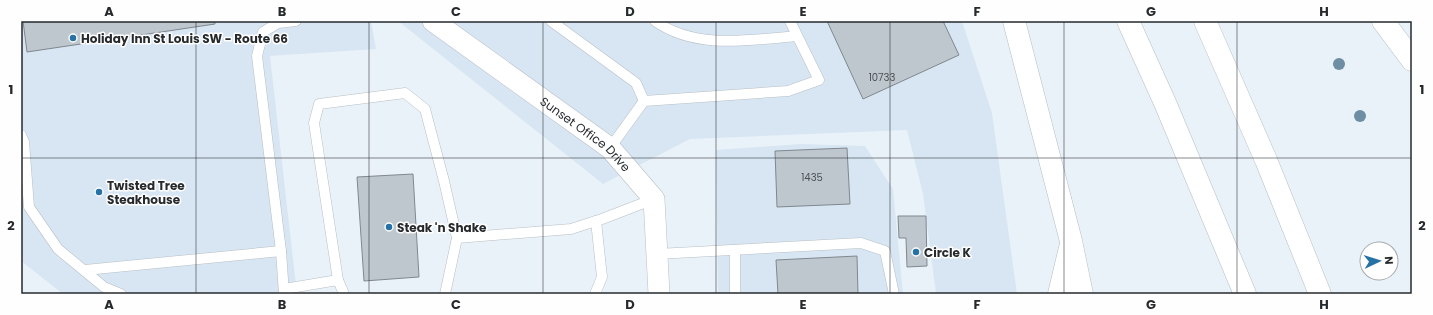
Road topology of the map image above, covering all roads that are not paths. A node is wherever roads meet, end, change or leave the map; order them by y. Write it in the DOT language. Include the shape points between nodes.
graph roads {
  1 [pos="296,21"];
  2 [pos="433,21"];
  3 [pos="551,21"];
  4 [pos="656,21"];
  5 [pos="790,21"];
  6 [pos="1014,21"];
  7 [pos="1128,21"];
  8 [pos="1205,21"];
  9 [pos="1383,21"];
  10 [pos="278,22"];
  11 [pos="797,36"];
  12 [pos="1412,60"];
  13 [pos="644,101"];
  14 [pos="21,135"];
  15 [pos="610,148"];
  16 [pos="654,199"];
  17 [pos="596,221"];
  18 [pos="457,238"];
  19 [pos="1071,241"];
  20 [pos="735,250"];
  21 [pos="281,251"];
  22 [pos="657,254"];
  23 [pos="85,270"];
  24 [pos="338,280"];
  25 [pos="284,292"];
  26 [pos="121,294"];
  27 [pos="344,294"];
  28 [pos="445,294"];
  29 [pos="595,294"];
  30 [pos="659,294"];
  31 [pos="735,294"];
  32 [pos="894,294"];
  33 [pos="1059,294"];
  34 [pos="1082,294"];
  35 [pos="1245,294"];
  36 [pos="1320,294"];
  1 -- 10 [label="lane"];
  2 -- 15 [label="street, Sunset Office Drive"];
  3 -- 13 [label="lane" via="636,83"];
  4 -- 11 [label="lane" via="668,30 716,42"];
  5 -- 11 [label="lane"];
  6 -- 19 [label="highway"];
  7 -- 35 [label="highway"];
  8 -- 36 [label="highway" via="1263,153"];
  9 -- 12 [label="highway"];
  10 -- 21 [label="lane" via="263,32 257,56"];
  11 -- 13 [label="lane" via="819,80 788,91"];
  13 -- 15 [label="lane"];
  14 -- 23 [label="lane" via="24,142 29,207 58,249"];
  15 -- 16 [label="street, Sunset Office Drive"];
  16 -- 17 [label="lane"];
  16 -- 22 [label="street"];
  17 -- 18 [label="lane" via="571,229"];
  17 -- 29 [label="lane" via="602,277"];
  18 -- 24 [label="lane" via="425,108 405,93 319,104 314,123"];
  18 -- 28 [label="lane"];
  19 -- 33 [label="highway"];
  19 -- 34 [label="highway"];
  20 -- 22 [label="lane"];
  20 -- 31 [label="lane"];
  20 -- 32 [label="lane" via="861,243 885,251"];
  21 -- 23 [label="lane"];
  21 -- 25 [label="lane"];
  22 -- 30 [label="street"];
  23 -- 26 [label="lane" via="104,287"];
  24 -- 25 [label="lane"];
  24 -- 27 [label="lane"];
}
